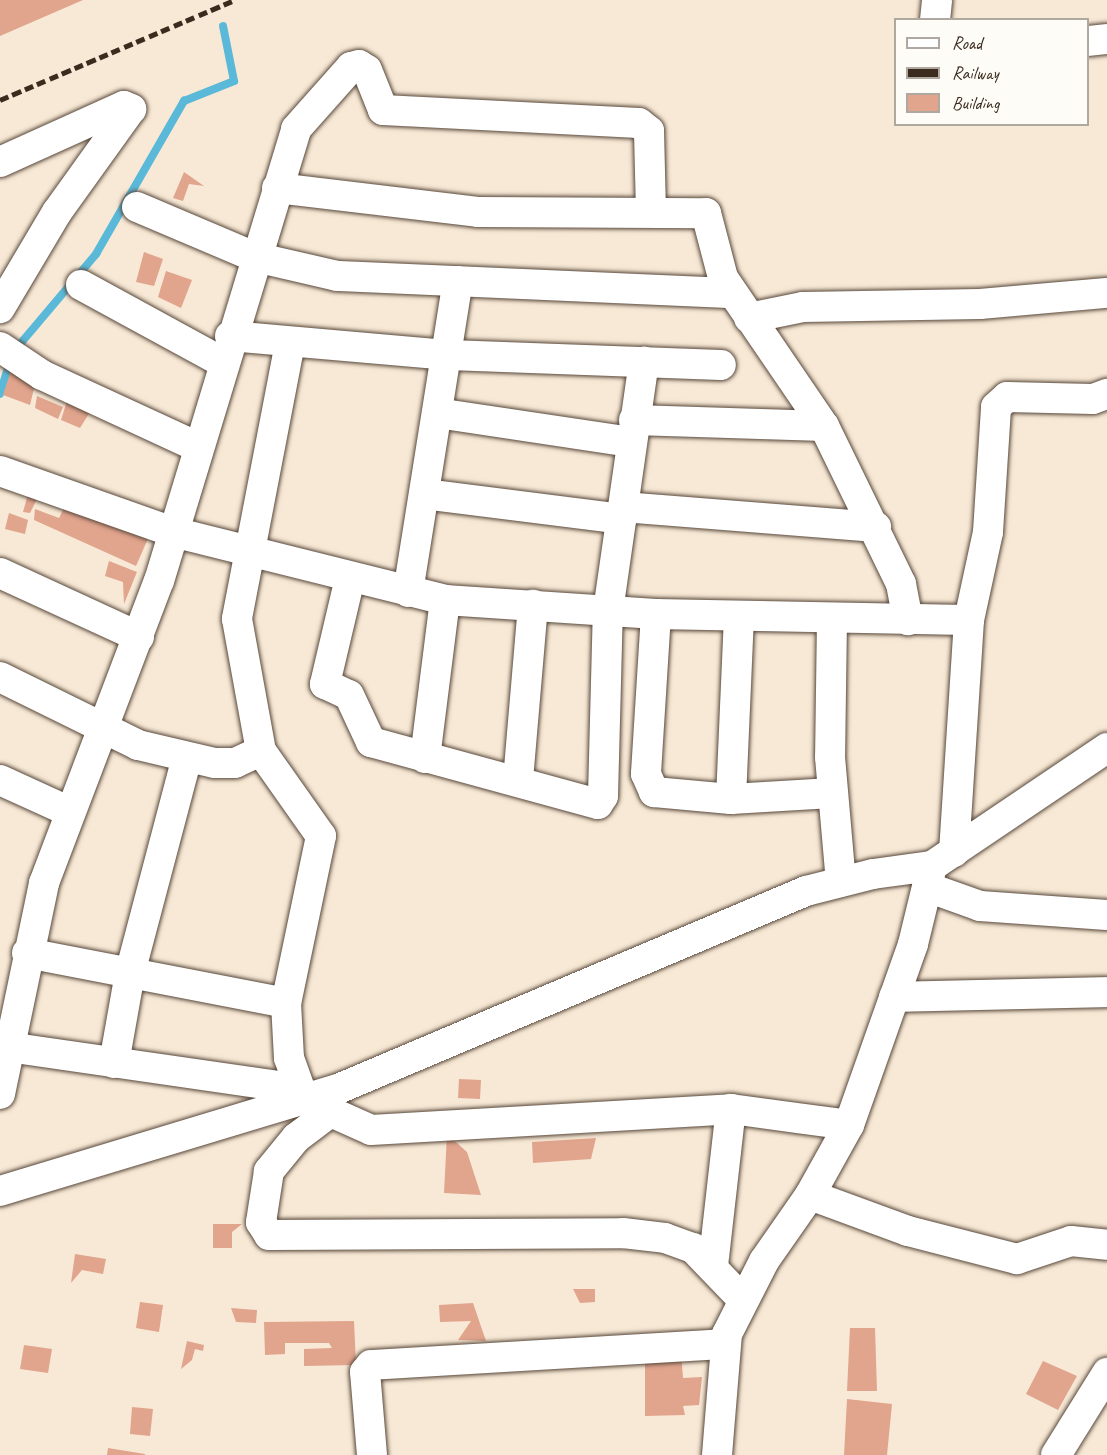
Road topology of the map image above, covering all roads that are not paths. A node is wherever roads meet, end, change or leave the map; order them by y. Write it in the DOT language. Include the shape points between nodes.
graph roads {
  1 [pos="937,0"];
  2 [pos="935,18"];
  3 [pos="1107,39"];
  4 [pos="1089,41"];
  5 [pos="0,162"];
  6 [pos="277,188"];
  7 [pos="137,207"];
  8 [pos="651,212"];
  9 [pos="255,257"];
  10 [pos="458,281"];
  11 [pos="81,285"];
  12 [pos="731,292"];
  13 [pos="1107,293"];
  14 [pos="0,308"];
  15 [pos="749,318"];
  16 [pos="290,343"];
  17 [pos="0,346"];
  18 [pos="226,349"];
  19 [pos="449,355"];
  20 [pos="644,362"];
  21 [pos="721,365"];
  22 [pos="1107,394"];
  23 [pos="437,413"];
  24 [pos="824,426"];
  25 [pos="632,431"];
  26 [pos="198,447"];
  27 [pos="0,471"];
  28 [pos="424,494"];
  29 [pos="622,513"];
  30 [pos="876,527"];
  31 [pos="173,532"];
  32 [pos="249,553"];
  33 [pos="0,573"];
  34 [pos="350,578"];
  35 [pos="408,592"];
  36 [pos="445,600"];
  37 [pos="533,605"];
  38 [pos="608,611"];
  39 [pos="656,614"];
  40 [pos="739,617"];
  41 [pos="832,619"];
  42 [pos="908,620"];
  43 [pos="969,620"];
  44 [pos="139,637"];
  45 [pos="0,677"];
  46 [pos="105,727"];
  47 [pos="1107,747"];
  48 [pos="261,751"];
  49 [pos="187,757"];
  50 [pos="425,758"];
  51 [pos="0,780"];
  52 [pos="518,780"];
  53 [pos="832,793"];
  54 [pos="731,799"];
  55 [pos="68,811"];
  56 [pos="938,868"];
  57 [pos="842,882"];
  58 [pos="1107,915"];
  59 [pos="27,953"];
  60 [pos="129,973"];
  61 [pos="1107,992"];
  62 [pos="894,997"];
  63 [pos="286,1004"];
  64 [pos="8,1047"];
  65 [pos="114,1063"];
  66 [pos="0,1094"];
  67 [pos="311,1101"];
  68 [pos="731,1109"];
  69 [pos="849,1125"];
  70 [pos="0,1191"];
  71 [pos="810,1195"];
  72 [pos="1107,1245"];
  73 [pos="713,1266"];
  74 [pos="742,1299"];
  75 [pos="724,1344"];
  76 [pos="1107,1373"];
  77 [pos="372,1455"];
  78 [pos="717,1455"];
  79 [pos="1056,1455"];
  1 -- 2 [label="street"];
  3 -- 4 [label="street"];
  5 -- 14 [label="street" via="124,106 131,109 57,212"];
  6 -- 8 [label="street" via="478,212"];
  6 -- 8 [label="street" via="296,129 351,67 359,65 367,70 383,110 645,125"];
  6 -- 9 [label="street"];
  7 -- 9 [label="street"];
  8 -- 12 [label="street" via="706,213"];
  9 -- 10 [label="street" via="338,276"];
  9 -- 18 [label="street"];
  10 -- 12 [label="street"];
  10 -- 19 [label="street"];
  11 -- 18 [label="street"];
  12 -- 15 [label="street"];
  13 -- 15 [label="street" via="980,304 809,307"];
  15 -- 24 [label="street"];
  16 -- 18 [label="street"];
  16 -- 19 [label="street"];
  16 -- 32 [label="street"];
  17 -- 26 [label="street" via="42,375"];
  18 -- 26 [label="street"];
  19 -- 20 [label="street"];
  19 -- 23 [label="street"];
  20 -- 21 [label="street"];
  20 -- 25 [label="street"];
  22 -- 43 [label="street" via="1093,399 1007,397 996,407 988,532"];
  23 -- 25 [label="street"];
  23 -- 28 [label="street"];
  24 -- 25 [label="street"];
  24 -- 30 [label="street"];
  25 -- 29 [label="street"];
  26 -- 31 [label="street"];
  27 -- 31 [label="street"];
  28 -- 29 [label="street"];
  28 -- 35 [label="street"];
  29 -- 30 [label="street"];
  29 -- 38 [label="street"];
  30 -- 42 [label="street" via="901,584"];
  31 -- 32 [label="street"];
  31 -- 44 [label="street"];
  32 -- 34 [label="street"];
  32 -- 48 [label="street" via="237,619"];
  33 -- 44 [label="street"];
  34 -- 35 [label="street"];
  34 -- 50 [label="street" via="325,684 349,695 371,742"];
  35 -- 36 [label="street"];
  36 -- 37 [label="street"];
  36 -- 50 [label="street"];
  37 -- 38 [label="street"];
  37 -- 52 [label="street"];
  38 -- 39 [label="street"];
  38 -- 52 [label="street" via="603,796 592,804"];
  39 -- 40 [label="street"];
  39 -- 54 [label="street" via="649,786 654,792"];
  40 -- 41 [label="street"];
  40 -- 54 [label="street"];
  41 -- 42 [label="street"];
  41 -- 53 [label="street"];
  42 -- 43 [label="street"];
  43 -- 56 [label="street"];
  44 -- 46 [label="street"];
  45 -- 46 [label="street"];
  46 -- 49 [label="street" via="138,745"];
  46 -- 55 [label="street"];
  47 -- 56 [label="street"];
  48 -- 49 [label="street" via="236,763"];
  48 -- 63 [label="street" via="321,836"];
  49 -- 60 [label="street"];
  50 -- 52 [label="street"];
  51 -- 55 [label="street"];
  53 -- 54 [label="street"];
  53 -- 57 [label="street"];
  55 -- 59 [label="street"];
  56 -- 57 [label="street"];
  56 -- 58 [label="street" via="980,906"];
  56 -- 62 [label="street"];
  57 -- 67 [label="street" via="806,891 699,941"];
  59 -- 60 [label="street"];
  59 -- 64 [label="street"];
  60 -- 63 [label="street"];
  60 -- 65 [label="street"];
  61 -- 62 [label="street"];
  62 -- 69 [label="street"];
  63 -- 67 [label="street" via="289,1058"];
  64 -- 65 [label="street"];
  64 -- 66 [label="street"];
  65 -- 67 [label="street"];
  67 -- 68 [label="street" via="371,1130"];
  67 -- 70 [label="street"];
  67 -- 73 [label="street" via="296,1138 269,1171 261,1222 269,1235 623,1233 693,1248"];
  68 -- 69 [label="street"];
  68 -- 73 [label="street"];
  69 -- 71 [label="street"];
  71 -- 72 [label="street" via="908,1231 1017,1259 1071,1241"];
  71 -- 74 [label="street"];
  73 -- 74 [label="street"];
  74 -- 75 [label="street"];
  75 -- 77 [label="street" via="371,1365 365,1372"];
  75 -- 78 [label="street"];
  76 -- 79 [label="street"];
}
